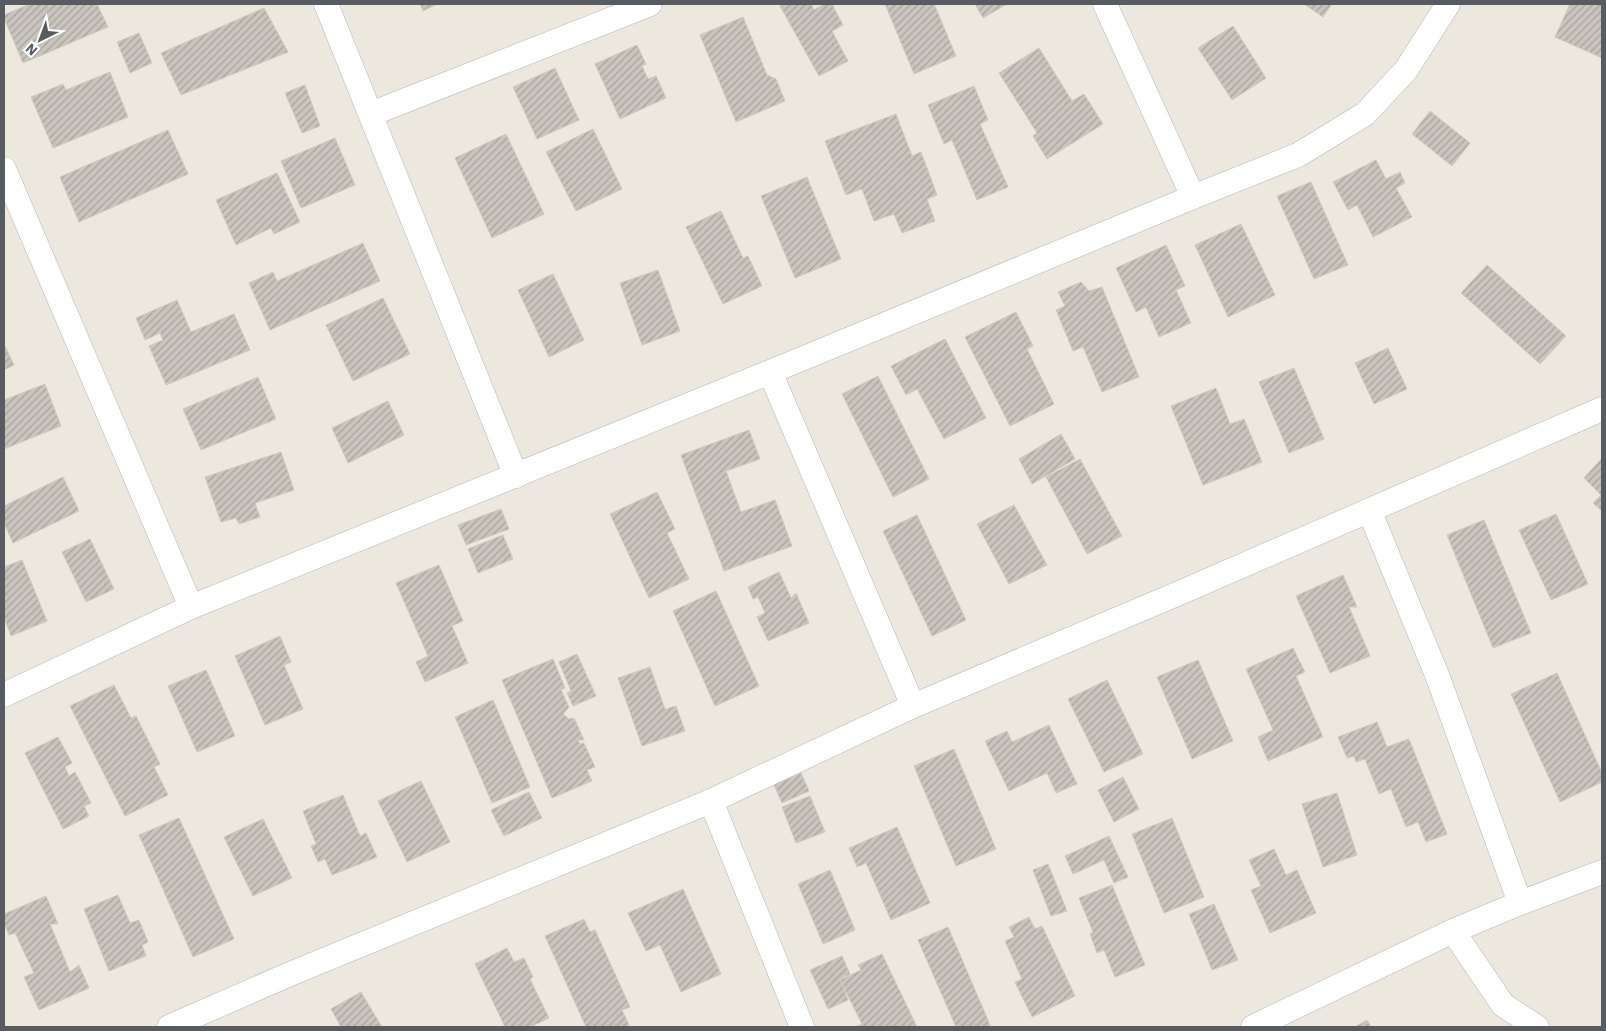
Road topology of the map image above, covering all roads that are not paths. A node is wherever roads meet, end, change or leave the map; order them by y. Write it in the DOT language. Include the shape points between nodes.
graph roads {
  1 [pos="326,4"];
  2 [pos="650,4"];
  3 [pos="1105,4"];
  4 [pos="1448,4"];
  5 [pos="371,114"];
  6 [pos="4,169"];
  7 [pos="1193,197"];
  8 [pos="770,372"];
  9 [pos="1602,409"];
  10 [pos="516,476"];
  11 [pos="1369,510"];
  12 [pos="191,607"];
  13 [pos="4,695"];
  14 [pos="913,706"];
  15 [pos="712,801"];
  16 [pos="1602,872"];
  17 [pos="1520,903"];
  18 [pos="1453,932"];
  19 [pos="169,1027"];
  20 [pos="802,1027"];
  21 [pos="1252,1027"];
  22 [pos="1537,1027"];
  1 -- 5 [label="street"];
  2 -- 5 [label="street"];
  3 -- 7 [label="street"];
  4 -- 7 [label="street" via="1406,70 1365,114 1298,155"];
  5 -- 10 [label="street"];
  6 -- 12 [label="street"];
  7 -- 8 [label="street"];
  8 -- 10 [label="street"];
  8 -- 14 [label="street"];
  9 -- 11 [label="street"];
  10 -- 12 [label="street"];
  11 -- 14 [label="street"];
  11 -- 17 [label="street" via="1437,675"];
  12 -- 13 [label="street"];
  14 -- 15 [label="street"];
  15 -- 19 [label="street"];
  15 -- 20 [label="street"];
  16 -- 17 [label="street"];
  17 -- 18 [label="street"];
  18 -- 21 [label="street"];
  18 -- 22 [label="street" via="1503,1005"];
}
